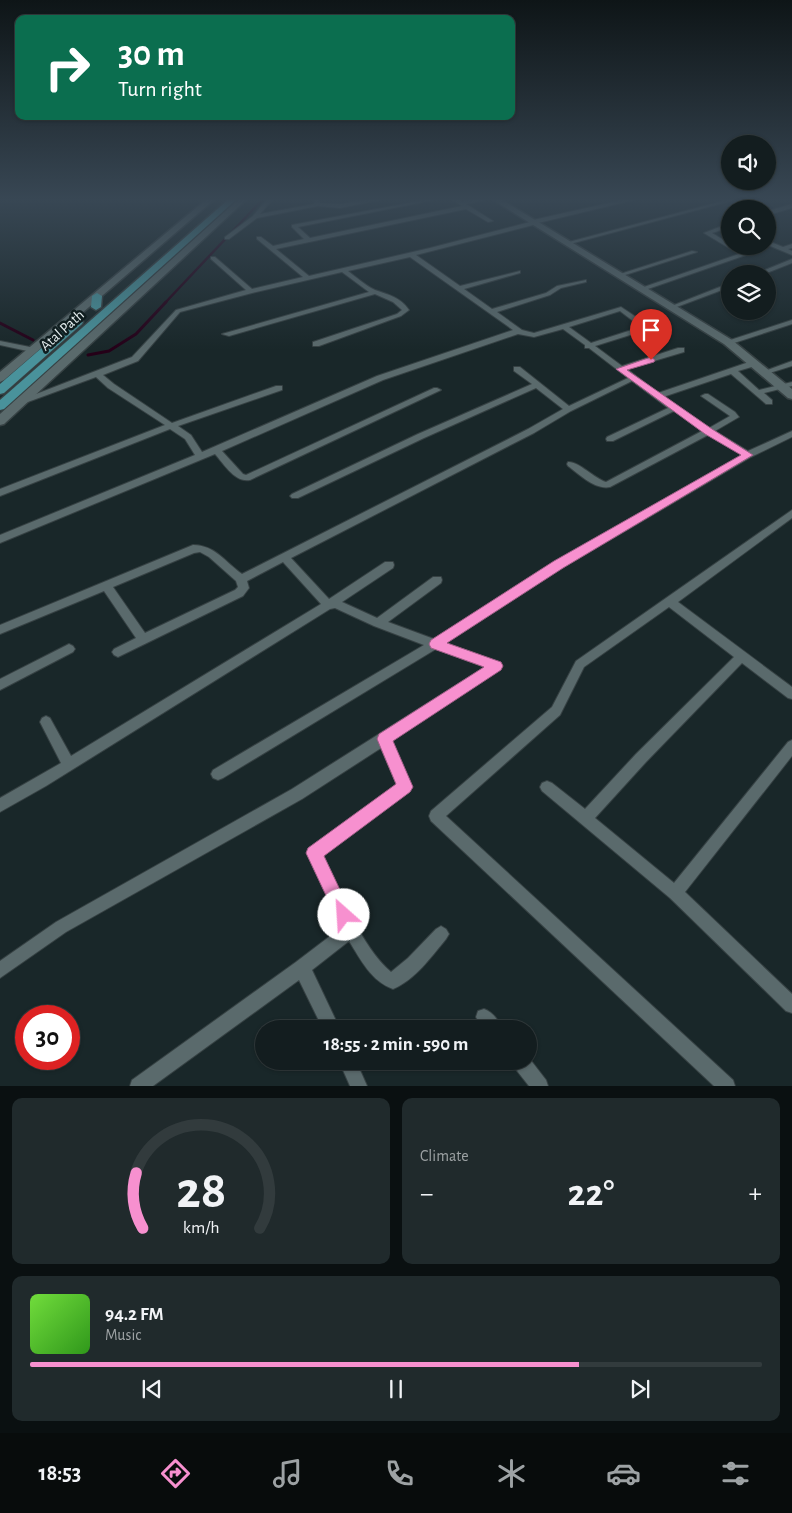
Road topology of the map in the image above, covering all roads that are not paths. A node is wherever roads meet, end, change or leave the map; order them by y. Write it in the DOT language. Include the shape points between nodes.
graph roads {
  1 [pos="155,249"];
  2 [pos="161,249"];
  3 [pos="176,249"];
  4 [pos="187,249"];
  5 [pos="273,249"];
  6 [pos="431,249"];
  7 [pos="577,249"];
  8 [pos="783,249"];
  9 [pos="694,252"];
  10 [pos="410,254"];
  11 [pos="792,254"];
  12 [pos="741,255"];
  13 [pos="213,258"];
  14 [pos="792,261"];
  15 [pos="776,267"];
  16 [pos="343,270"];
  17 [pos="518,272"];
  18 [pos="160,273"];
  19 [pos="620,275"];
  20 [pos="145,276"];
  21 [pos="308,278"];
  22 [pos="584,281"];
  23 [pos="721,288"];
  24 [pos="642,289"];
  25 [pos="458,290"];
  26 [pos="251,291"];
  27 [pos="372,291"];
  28 [pos="96,301"];
  29 [pos="672,307"];
  30 [pos="490,312"];
  31 [pos="792,322"];
  32 [pos="663,323"];
  33 [pos="564,326"];
  34 [pos="647,328"];
  35 [pos="518,331"];
  36 [pos="226,334"];
  37 [pos="728,342"];
  38 [pos="0,343"];
  39 [pos="316,344"];
  40 [pos="588,346"];
  41 [pos="32,350"];
  42 [pos="681,350"];
  43 [pos="792,363"];
  44 [pos="752,364"];
  45 [pos="517,369"];
  46 [pos="620,369"];
  47 [pos="733,371"];
  48 [pos="763,373"];
  49 [pos="97,374"];
  50 [pos="0,378"];
  51 [pos="633,378"];
  52 [pos="537,385"];
  53 [pos="787,386"];
  54 [pos="279,388"];
  55 [pos="0,390"];
  56 [pos="438,390"];
  57 [pos="759,392"];
  58 [pos="792,395"];
  59 [pos="657,396"];
  60 [pos="705,396"];
  61 [pos="22,402"];
  62 [pos="769,402"];
  63 [pos="0,406"];
  64 [pos="674,408"];
  65 [pos="568,409"];
  66 [pos="0,421"];
  67 [pos="173,425"];
  68 [pos="708,432"];
  69 [pos="792,434"];
  70 [pos="610,439"];
  71 [pos="208,453"];
  72 [pos="748,455"];
  73 [pos="571,464"];
  74 [pos="0,493"];
  75 [pos="295,496"];
  76 [pos="792,513"];
  77 [pos="0,539"];
  78 [pos="284,557"];
  79 [pos="389,565"];
  80 [pos="241,579"];
  81 [pos="437,580"];
  82 [pos="106,586"];
  83 [pos="670,602"];
  84 [pos="330,604"];
  85 [pos="378,623"];
  86 [pos="0,630"];
  87 [pos="143,639"];
  88 [pos="435,644"];
  89 [pos="69,649"];
  90 [pos="118,652"];
  91 [pos="742,656"];
  92 [pos="0,685"];
  93 [pos="792,694"];
  94 [pos="46,722"];
  95 [pos="384,739"];
  96 [pos="792,746"];
  97 [pos="69,765"];
  98 [pos="218,774"];
  99 [pos="547,787"];
  100 [pos="0,806"];
  101 [pos="585,819"];
  102 [pos="675,893"];
  103 [pos="351,930"];
  104 [pos="441,934"];
  105 [pos="302,968"];
  106 [pos="0,970"];
  107 [pos="792,1005"];
  108 [pos="328,1020"];
  109 [pos="351,1070"];
  110 [pos="527,1070"];
  111 [pos="138,1086"];
  112 [pos="359,1086"];
  113 [pos="540,1086"];
  114 [pos="727,1086"];
  1 -- 28 [label="street"];
  2 -- 28 [label="main road"];
  3 -- 20 [label="main road, Atal Path"];
  4 -- 18 [label="street"];
  5 -- 21 [label="street"];
  6 -- 10 [label="street"];
  7 -- 19 [label="street"];
  8 -- 11 [label="street"];
  9 -- 19 [label="street"];
  10 -- 16 [label="street"];
  10 -- 25 [label="street"];
  12 -- 24 [label="street"];
  13 -- 26 [label="street"];
  14 -- 15 [label="street"];
  16 -- 21 [label="street"];
  16 -- 27 [label="street"];
  17 -- 25 [label="street"];
  18 -- 20 [label="main road"];
  18 -- 61 [label="street"];
  19 -- 24 [label="street"];
  20 -- 63 [label="main road, Atal Path"];
  21 -- 26 [label="street"];
  22 -- 30 [label="street"];
  23 -- 29 [label="street"];
  24 -- 29 [label="street"];
  25 -- 30 [label="street"];
  26 -- 49 [label="street" via="178,311 135,359"];
  27 -- 36 [label="street"];
  27 -- 39 [label="street" via="383,294 406,310"];
  28 -- 41 [label="street"];
  28 -- 55 [label="main road"];
  29 -- 37 [label="street"];
  30 -- 35 [label="street"];
  31 -- 37 [label="street"];
  32 -- 34 [label="street"];
  33 -- 34 [label="street" via="621,309"];
  33 -- 35 [label="street" via="534,335"];
  33 -- 40 [label="street"];
  34 -- 40 [label="street"];
  35 -- 71 [label="street" via="380,378"];
  37 -- 44 [label="street"];
  38 -- 41 [label="street"];
  40 -- 46 [label="street"];
  41 -- 50 [label="street"];
  42 -- 46 [label="street"];
  43 -- 48 [label="street"];
  44 -- 47 [label="street"];
  44 -- 48 [label="street"];
  45 -- 52 [label="street"];
  46 -- 51 [label="street"];
  47 -- 57 [label="street"];
  47 -- 59 [label="street"];
  48 -- 53 [label="street"];
  49 -- 61 [label="street"];
  49 -- 67 [label="street"];
  51 -- 59 [label="street"];
  51 -- 65 [label="street"];
  52 -- 65 [label="street"];
  52 -- 75 [label="street"];
  53 -- 57 [label="street"];
  53 -- 58 [label="street"];
  54 -- 67 [label="street"];
  56 -- 71 [label="street" via="247,478"];
  57 -- 62 [label="street"];
  59 -- 64 [label="street"];
  60 -- 68 [label="street" via="734,416"];
  61 -- 66 [label="street"];
  64 -- 68 [label="street"];
  64 -- 70 [label="street"];
  65 -- 78 [label="street"];
  67 -- 71 [label="street"];
  67 -- 74 [label="street"];
  68 -- 72 [label="street"];
  68 -- 73 [label="street" via="607,485 594,482"];
  69 -- 72 [label="street"];
  71 -- 77 [label="street"];
  72 -- 88 [label="street" via="558,564"];
  76 -- 83 [label="street"];
  78 -- 80 [label="street"];
  78 -- 84 [label="street"];
  79 -- 84 [label="street"];
  80 -- 82 [label="street" via="209,552 199,548"];
  80 -- 87 [label="street" via="244,588 239,592"];
  81 -- 85 [label="street"];
  82 -- 86 [label="street"];
  82 -- 87 [label="street"];
  83 -- 91 [label="street"];
  83 -- 114 [label="street" via="580,664 556,711 436,816"];
  84 -- 85 [label="street"];
  84 -- 97 [label="street"];
  85 -- 88 [label="street"];
  87 -- 90 [label="street"];
  88 -- 95 [label="street" via="496,666"];
  88 -- 98 [label="street"];
  89 -- 92 [label="street"];
  91 -- 93 [label="street"];
  91 -- 101 [label="street"];
  94 -- 97 [label="street"];
  95 -- 103 [label="street" via="405,787 314,853"];
  95 -- 106 [label="street" via="297,794 61,927"];
  96 -- 102 [label="street"];
  97 -- 100 [label="street"];
  99 -- 101 [label="street"];
  101 -- 102 [label="street"];
  102 -- 107 [label="street"];
  103 -- 104 [label="street" via="379,972 393,981 414,964"];
  103 -- 105 [label="street"];
  105 -- 108 [label="street"];
  105 -- 111 [label="street"];
  109 -- 112 [label="street"];
  110 -- 113 [label="street"];
}
